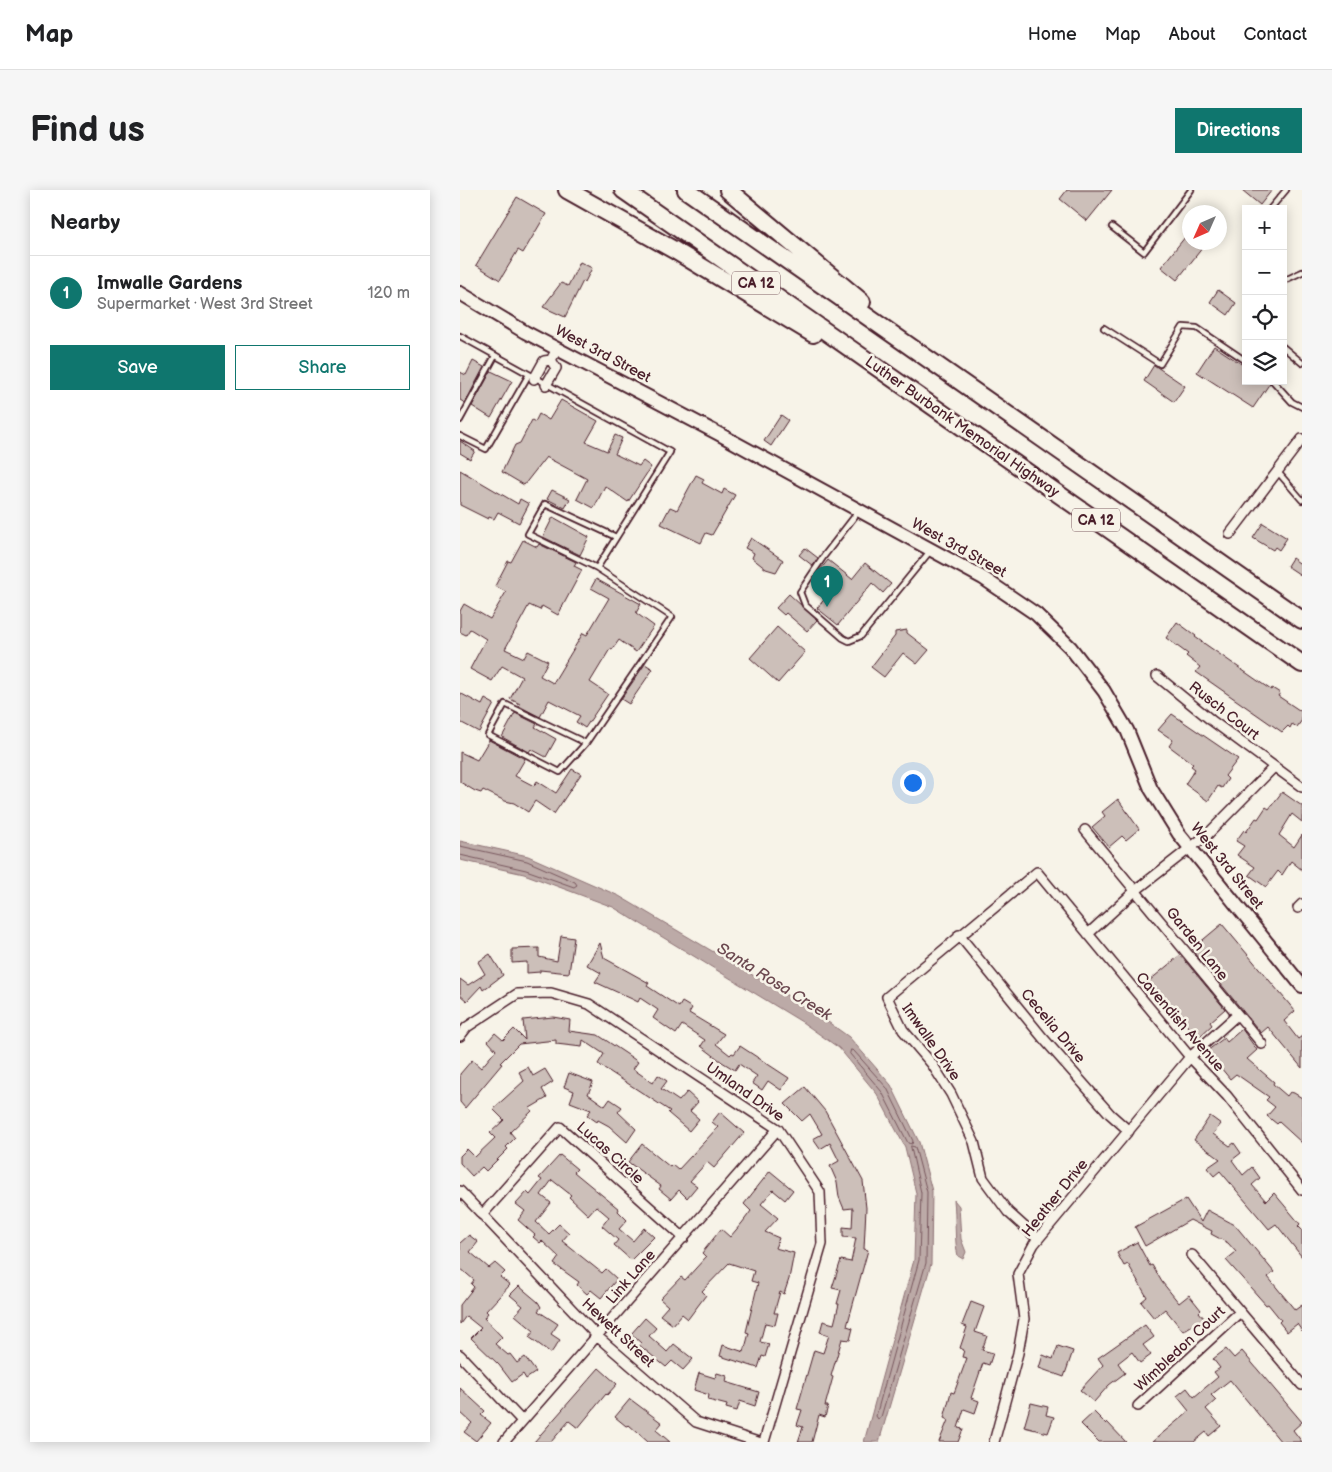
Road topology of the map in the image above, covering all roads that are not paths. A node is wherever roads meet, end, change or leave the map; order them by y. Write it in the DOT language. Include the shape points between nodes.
graph roads {
  1 [pos="567,190"];
  2 [pos="623,190"];
  3 [pos="686,190"];
  4 [pos="728,190"];
  5 [pos="1191,190"];
  6 [pos="1286,190"];
  7 [pos="1273,205"];
  8 [pos="1112,227"];
  9 [pos="1302,272"];
  10 [pos="1287,279"];
  11 [pos="460,292"];
  12 [pos="1104,328"];
  13 [pos="460,336"];
  14 [pos="914,349"];
  15 [pos="1287,350"];
  16 [pos="554,354"];
  17 [pos="495,356"];
  18 [pos="1242,358"];
  19 [pos="1302,363"];
  20 [pos="889,376"];
  21 [pos="531,377"];
  22 [pos="546,385"];
  23 [pos="1277,385"];
  24 [pos="1302,407"];
  25 [pos="460,420"];
  26 [pos="460,436"];
  27 [pos="1301,444"];
  28 [pos="1278,471"];
  29 [pos="1302,500"];
  30 [pos="859,511"];
  31 [pos="1230,534"];
  32 [pos="616,537"];
  33 [pos="931,550"];
  34 [pos="597,568"];
  35 [pos="1302,620"];
  36 [pos="1302,664"];
  37 [pos="1157,676"];
  38 [pos="586,743"];
  39 [pos="1274,767"];
  40 [pos="1302,787"];
  41 [pos="1085,830"];
  42 [pos="1190,848"];
  43 [pos="1037,872"];
  44 [pos="1135,891"];
  45 [pos="1088,934"];
  46 [pos="959,935"];
  47 [pos="1302,986"];
  48 [pos="1237,1015"];
  49 [pos="460,1036"];
  50 [pos="1262,1044"];
  51 [pos="1190,1057"];
  52 [pos="778,1129"];
  53 [pos="1129,1131"];
  54 [pos="1302,1190"];
  55 [pos="460,1191"];
  56 [pos="482,1215"];
  57 [pos="684,1238"];
  58 [pos="1038,1239"];
  59 [pos="1192,1255"];
  60 [pos="1240,1312"];
  61 [pos="598,1337"];
  62 [pos="460,1355"];
  63 [pos="1302,1385"];
  64 [pos="1138,1406"];
  65 [pos="522,1421"];
  66 [pos="504,1442"];
  67 [pos="758,1442"];
  68 [pos="764,1442"];
  69 [pos="994,1442"];
  1 -- 20 [label="highway"];
  2 -- 20 [label="highway, Luther Burbank Memorial Highway / CA 12"];
  3 -- 14 [label="highway, CA 12"];
  4 -- 14 [label="highway"];
  5 -- 8 [label="lane" via="1144,252"];
  6 -- 7 [label="lane"];
  9 -- 10 [label="lane"];
  11 -- 16 [label="main road, West 3rd Street"];
  12 -- 18 [label="lane" via="1160,364 1183,327 1197,328"];
  13 -- 17 [label="lane"];
  14 -- 35 [label="highway, CA 12"];
  15 -- 19 [label="lane"];
  16 -- 21 [label="street"];
  16 -- 22 [label="street" via="556,368"];
  16 -- 30 [label="main road, West 3rd Street"];
  17 -- 21 [label="lane"];
  17 -- 25 [label="lane"];
  20 -- 36 [label="highway, Luther Burbank Memorial Highway / CA 12"];
  21 -- 22 [label="lane"];
  21 -- 26 [label="lane" via="486,449"];
  22 -- 32 [label="lane" via="670,452"];
  23 -- 24 [label="lane" via="1292,402"];
  27 -- 28 [label="street"];
  28 -- 29 [label="lane"];
  28 -- 31 [label="street"];
  30 -- 33 [label="main road, West 3rd Street"];
  30 -- 33 [label="lane" via="800,592 805,605 843,638 849,641 861,636"];
  32 -- 34 [label="lane"];
  32 -- 34 [label="lane" via="545,504 528,534"];
  33 -- 42 [label="main road, West 3rd Street" via="1022,603 1048,624 1082,661 1112,704 1158,801"];
  34 -- 38 [label="lane" via="672,617"];
  37 -- 39 [label="street, Rusch Court"];
  38 -- 38 [label="lane" via="506,704 488,734 560,772"];
  39 -- 40 [label="street, Rusch Court"];
  39 -- 42 [label="street"];
  41 -- 44 [label="street, Garden Lane"];
  42 -- 44 [label="street"];
  42 -- 47 [label="main road, West 3rd Street"];
  43 -- 45 [label="street, Cavendish Avenue"];
  43 -- 46 [label="street, Imwalle Drive"];
  44 -- 45 [label="street"];
  44 -- 48 [label="street, Garden Lane"];
  45 -- 51 [label="street, Cavendish Avenue"];
  46 -- 53 [label="street, Cecelia Drive" via="1043,1038"];
  46 -- 58 [label="street, Imwalle Drive" via="887,996 904,1030 951,1094 974,1142 983,1178 1008,1212"];
  48 -- 50 [label="street, Garden Lane"];
  48 -- 51 [label="street"];
  49 -- 52 [label="street, Umland Drive" via="467,1027 517,994 551,993 589,1004"];
  51 -- 53 [label="street, Heather Drive"];
  51 -- 54 [label="street, Cavendish Avenue" via="1233,1104"];
  52 -- 57 [label="street, Link Lane"];
  52 -- 68 [label="street, Umland Drive" via="820,1192 822,1244"];
  53 -- 58 [label="street, Heather Drive"];
  55 -- 56 [label="street, Hewett Street"];
  56 -- 57 [label="street, Lucas Circle" via="560,1127"];
  56 -- 61 [label="street, Hewett Street"];
  57 -- 61 [label="street, Link Lane"];
  58 -- 69 [label="street, Heather Drive" via="1018,1274 1024,1319"];
  59 -- 60 [label="street"];
  60 -- 63 [label="street"];
  60 -- 64 [label="street, Wimbledon Court"];
  61 -- 65 [label="street, Link Lane"];
  61 -- 67 [label="street, Hewett Street" via="696,1422"];
  62 -- 65 [label="street"];
  65 -- 66 [label="street, Link Lane"];
}
